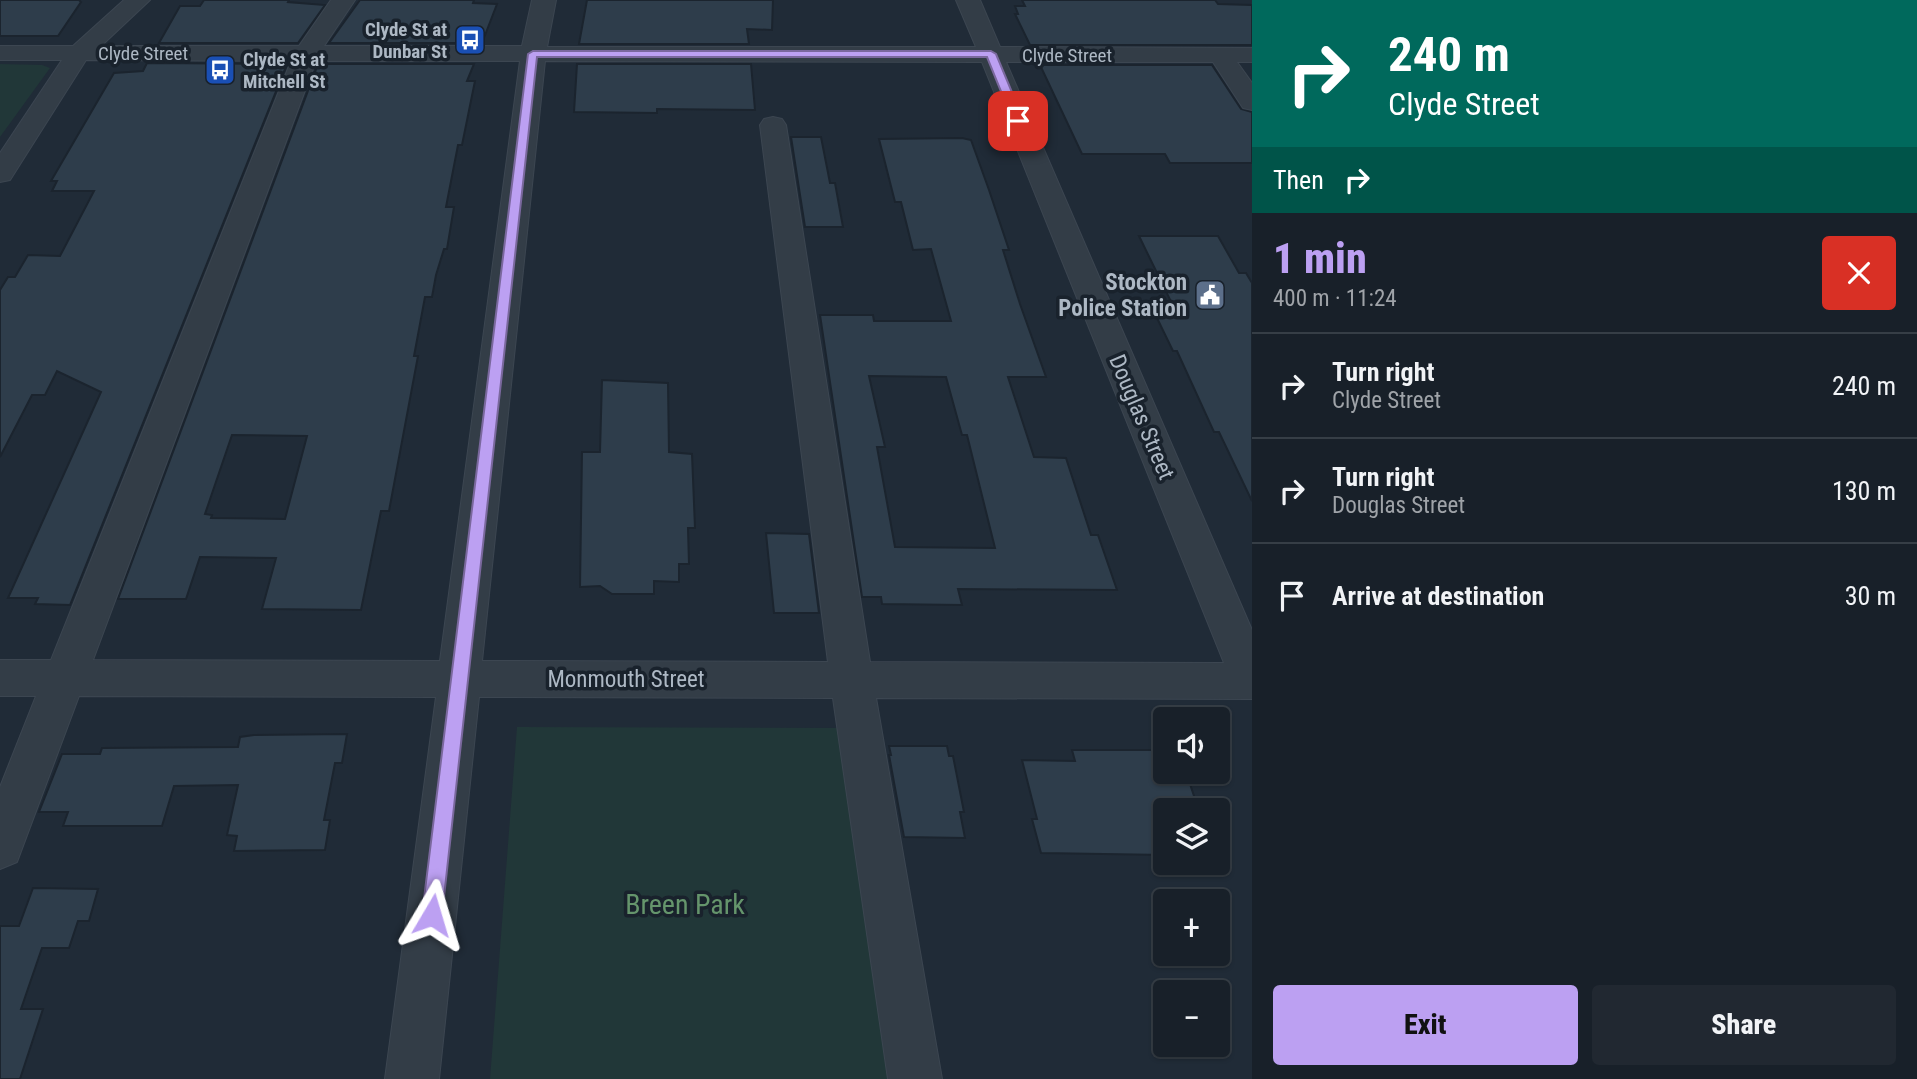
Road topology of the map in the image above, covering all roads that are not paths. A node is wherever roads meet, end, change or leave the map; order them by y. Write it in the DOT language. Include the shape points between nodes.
graph roads {
  1 [pos="138,0"];
  2 [pos="343,0"];
  3 [pos="544,0"];
  4 [pos="968,0"];
  5 [pos="0,53"];
  6 [pos="79,53"];
  7 [pos="306,54"];
  8 [pos="533,54"];
  9 [pos="991,54"];
  10 [pos="1220,55"];
  11 [pos="1252,55"];
  12 [pos="1252,102"];
  13 [pos="774,125"];
  14 [pos="0,174"];
  15 [pos="0,678"];
  16 [pos="65,678"];
  17 [pos="461,679"];
  18 [pos="852,680"];
  19 [pos="1252,680"];
  20 [pos="0,846"];
  21 [pos="412,1079"];
  22 [pos="915,1079"];
  1 -- 6 [label="street"];
  2 -- 7 [label="street"];
  3 -- 8 [label="street"];
  4 -- 9 [label="street, Douglas Street"];
  5 -- 6 [label="street, Clyde Street"];
  6 -- 7 [label="street, Clyde Street"];
  6 -- 14 [label="street"];
  7 -- 8 [label="street, Clyde Street"];
  7 -- 16 [label="street"];
  8 -- 9 [label="street, Clyde Street"];
  8 -- 17 [label="street"];
  9 -- 10 [label="street, Clyde Street"];
  9 -- 19 [label="street, Douglas Street"];
  10 -- 11 [label="street, Clyde Street"];
  10 -- 12 [label="street"];
  13 -- 18 [label="street"];
  15 -- 16 [label="street, Monmouth Street"];
  16 -- 17 [label="street, Monmouth Street"];
  16 -- 20 [label="street"];
  17 -- 18 [label="street, Monmouth Street"];
  17 -- 21 [label="street"];
  18 -- 19 [label="street, Monmouth Street"];
  18 -- 22 [label="street"];
}
